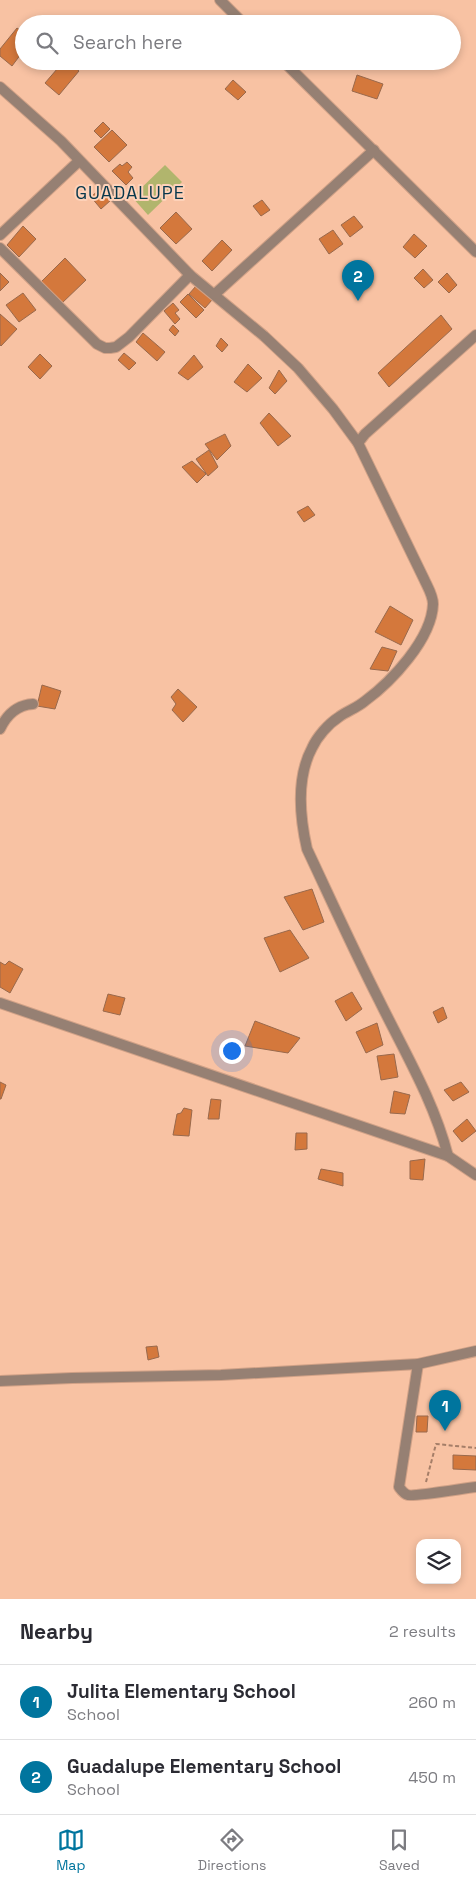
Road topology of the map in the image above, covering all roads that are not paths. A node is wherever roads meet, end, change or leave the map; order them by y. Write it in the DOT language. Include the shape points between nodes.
graph roads {
  1 [pos="220,0"];
  2 [pos="235,15"];
  3 [pos="292,70"];
  4 [pos="0,87"];
  5 [pos="374,150"];
  6 [pos="79,161"];
  7 [pos="0,235"];
  8 [pos="0,248"];
  9 [pos="476,252"];
  10 [pos="190,275"];
  11 [pos="214,294"];
  12 [pos="476,334"];
  13 [pos="358,443"];
  14 [pos="33,704"];
  15 [pos="0,729"];
  16 [pos="0,1003"];
  17 [pos="448,1156"];
  18 [pos="476,1175"];
  19 [pos="476,1351"];
  20 [pos="418,1364"];
  21 [pos="0,1381"];
  22 [pos="476,1486"];
  1 -- 2 [label="street"];
  3 -- 5 [label="street"];
  4 -- 6 [label="street"];
  5 -- 9 [label="street"];
  5 -- 11 [label="street"];
  6 -- 7 [label="street"];
  6 -- 10 [label="street"];
  8 -- 10 [label="street" via="97,344 105,348 116,347 128,337"];
  10 -- 11 [label="street"];
  11 -- 13 [label="street" via="298,368"];
  12 -- 13 [label="street"];
  13 -- 17 [label="street" via="424,579 433,602 432,613 425,632 401,667 364,703 337,718 311,749 303,769 303,832 307,849 442,1130"];
  14 -- 15 [label="street" via="16,708"];
  16 -- 17 [label="street"];
  17 -- 18 [label="street"];
  19 -- 20 [label="street"];
  20 -- 21 [label="street"];
  20 -- 22 [label="street" via="399,1484 402,1492 414,1496"];
}
